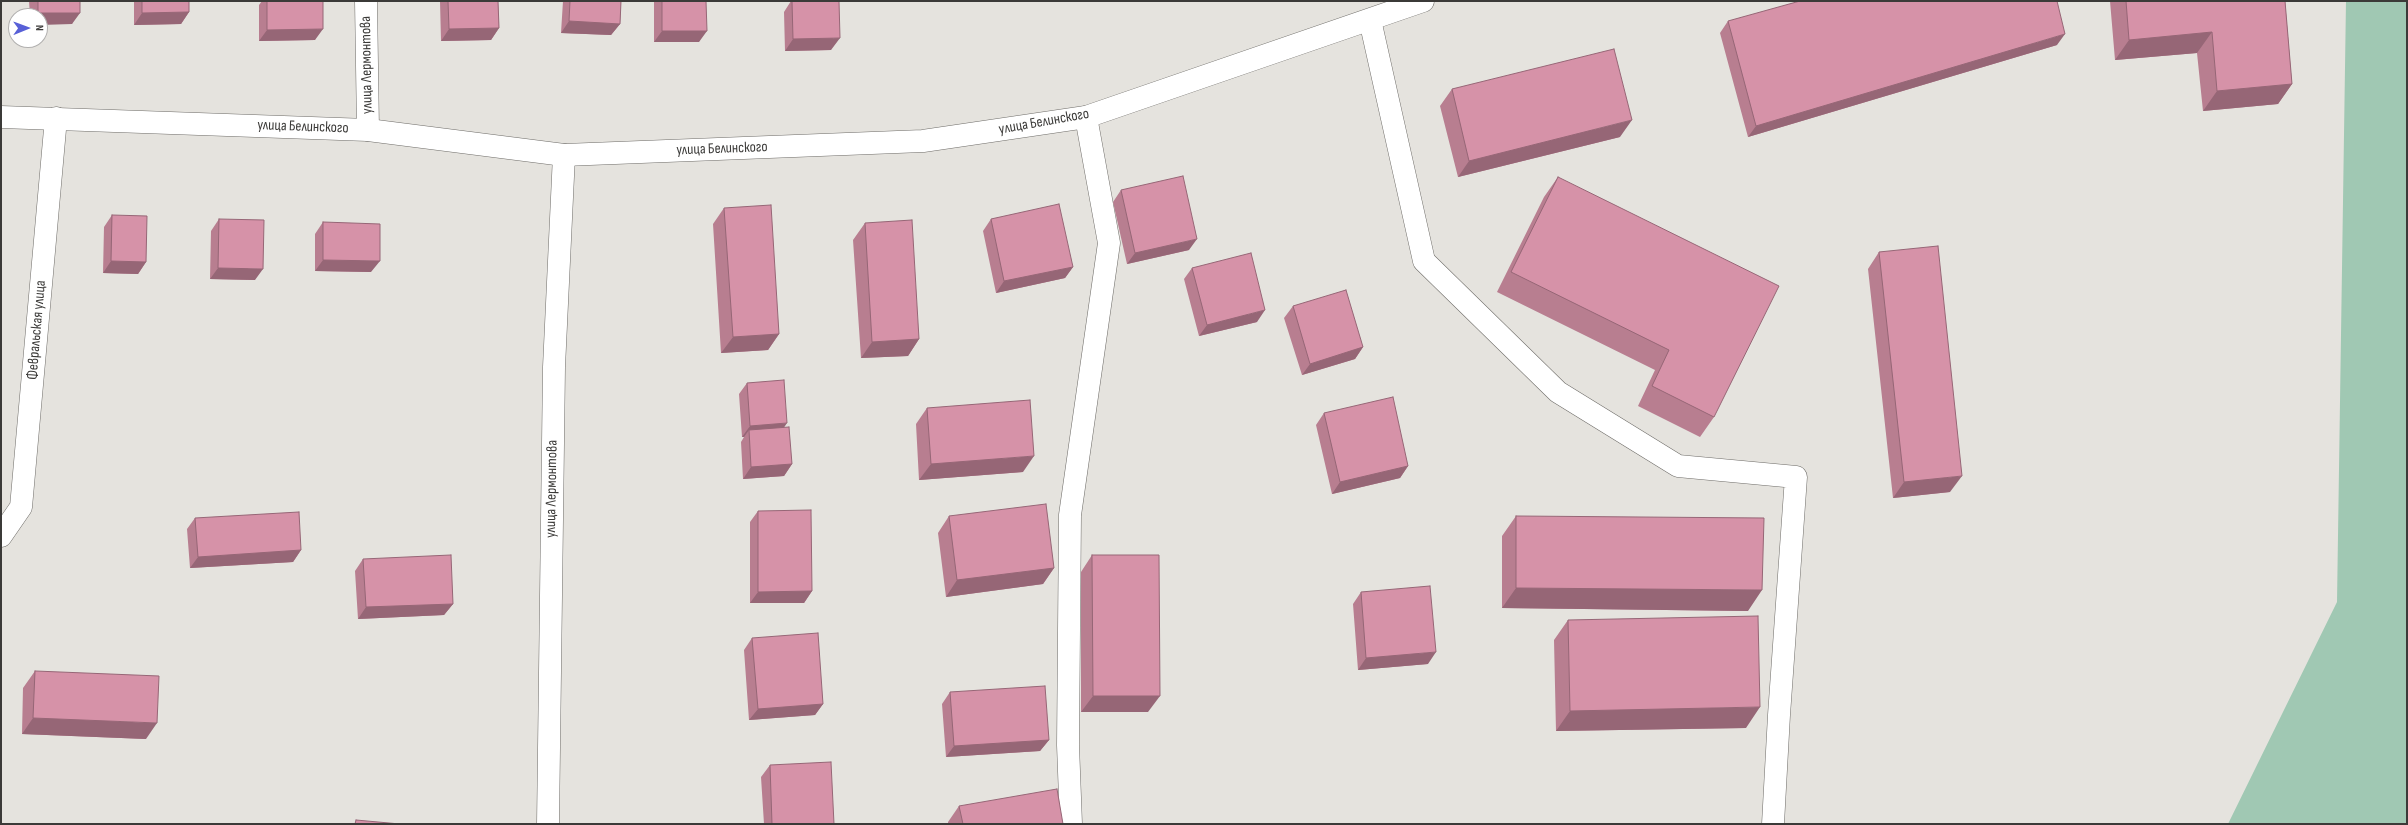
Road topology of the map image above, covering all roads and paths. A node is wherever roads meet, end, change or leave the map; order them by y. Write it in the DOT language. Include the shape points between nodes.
graph roads {
  1 [pos="366,1"];
  2 [pos="1423,1"];
  3 [pos="1370,20"];
  4 [pos="1,117"];
  5 [pos="1086,117"];
  6 [pos="56,118"];
  7 [pos="368,130"];
  8 [pos="564,154"];
  9 [pos="1,536"];
  10 [pos="548,824"];
  11 [pos="1071,824"];
  12 [pos="1773,824"];
  1 -- 7 [label="street, улица Лермонтова"];
  2 -- 3 [label="street, улица Белинского"];
  3 -- 5 [label="street, улица Белинского"];
  3 -- 12 [label="street" via="1424,261 1558,392 1678,466 1796,477 1778,715"];
  4 -- 6 [label="street, улица Белинского"];
  5 -- 8 [label="street, улица Белинского" via="923,141"];
  5 -- 11 [label="street" via="1109,243 1070,515 1068,745"];
  6 -- 7 [label="street, улица Белинского"];
  6 -- 9 [label="street, Февральская улица" via="21,507"];
  7 -- 8 [label="street, улица Белинского"];
  8 -- 10 [label="street, улица Лермонтова" via="554,367"];
}
